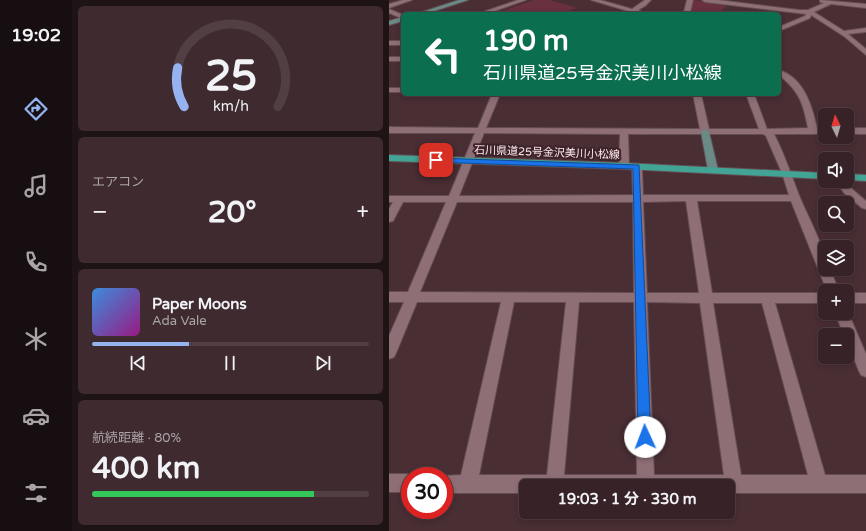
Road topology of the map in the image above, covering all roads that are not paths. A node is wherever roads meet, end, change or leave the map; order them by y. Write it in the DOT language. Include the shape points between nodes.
graph roads {
  1 [pos="409,0"];
  2 [pos="465,0"];
  3 [pos="523,0"];
  4 [pos="594,0"];
  5 [pos="648,0"];
  6 [pos="689,0"];
  7 [pos="705,0"];
  8 [pos="817,0"];
  9 [pos="830,2"];
  10 [pos="389,6"];
  11 [pos="866,6"];
  12 [pos="389,11"];
  13 [pos="633,11"];
  14 [pos="426,12"];
  15 [pos="487,12"];
  16 [pos="637,12"];
  17 [pos="687,12"];
  18 [pos="809,12"];
  19 [pos="401,17"];
  20 [pos="401,19"];
  21 [pos="389,23"];
  22 [pos="781,28"];
  23 [pos="866,30"];
  24 [pos="842,33"];
  25 [pos="866,53"];
  26 [pos="389,59"];
  27 [pos="401,59"];
  28 [pos="781,73"];
  29 [pos="389,90"];
  30 [pos="401,90"];
  31 [pos="495,96"];
  32 [pos="697,96"];
  33 [pos="751,96"];
  34 [pos="389,130"];
  35 [pos="480,131"];
  36 [pos="764,131"];
  37 [pos="813,131"];
  38 [pos="818,131"];
  39 [pos="854,131"];
  40 [pos="866,131"];
  41 [pos="624,132"];
  42 [pos="705,132"];
  43 [pos="389,158"];
  44 [pos="467,161"];
  45 [pos="630,167"];
  46 [pos="713,170"];
  47 [pos="787,173"];
  48 [pos="818,175"];
  49 [pos="854,177"];
  50 [pos="866,178"];
  51 [pos="846,188"];
  52 [pos="795,198"];
  53 [pos="394,199"];
  54 [pos="453,199"];
  55 [pos="691,199"];
  56 [pos="638,200"];
  57 [pos="866,206"];
  58 [pos="389,219"];
  59 [pos="830,284"];
  60 [pos="389,297"];
  61 [pos="412,297"];
  62 [pos="509,298"];
  63 [pos="573,298"];
  64 [pos="641,298"];
  65 [pos="705,298"];
  66 [pos="767,298"];
  67 [pos="818,298"];
  68 [pos="854,298"];
  69 [pos="866,298"];
  70 [pos="845,320"];
  71 [pos="389,353"];
  72 [pos="866,371"];
  73 [pos="555,479"];
  74 [pos="646,479"];
  75 [pos="733,479"];
  76 [pos="389,484"];
  77 [pos="401,484"];
  78 [pos="453,484"];
  79 [pos="468,484"];
  80 [pos="519,484"];
  81 [pos="735,484"];
  82 [pos="819,484"];
  83 [pos="866,484"];
  1 -- 10 [label="street"];
  2 -- 14 [label="main road"];
  3 -- 15 [label="street"];
  4 -- 13 [label="street"];
  5 -- 13 [label="street"];
  6 -- 17 [label="street"];
  7 -- 18 [label="street"];
  8 -- 9 [label="street"];
  9 -- 11 [label="street"];
  9 -- 18 [label="street"];
  12 -- 19 [label="street"];
  13 -- 16 [label="street"];
  18 -- 22 [label="street" via="808,17"];
  18 -- 24 [label="street"];
  20 -- 21 [label="main road"];
  23 -- 24 [label="street"];
  24 -- 25 [label="street"];
  26 -- 27 [label="street"];
  28 -- 37 [label="street" via="795,83 806,98"];
  29 -- 30 [label="street"];
  31 -- 35 [label="street"];
  32 -- 42 [label="street"];
  33 -- 36 [label="street"];
  34 -- 35 [label="street"];
  35 -- 41 [label="street"];
  35 -- 44 [label="street"];
  36 -- 37 [label="street"];
  36 -- 42 [label="street"];
  36 -- 47 [label="street" via="770,135"];
  37 -- 38 [label="street"];
  39 -- 40 [label="street"];
  41 -- 42 [label="street"];
  41 -- 45 [label="street"];
  42 -- 46 [label="main road"];
  43 -- 44 [label="main road, 石川県道25号金沢美川小松線"];
  44 -- 45 [label="main road, 石川県道25号金沢美川小松線"];
  44 -- 54 [label="street"];
  45 -- 46 [label="main road, 石川県道25号金沢美川小松線"];
  45 -- 56 [label="street"];
  46 -- 47 [label="main road, 石川県道25号金沢美川小松線"];
  47 -- 48 [label="main road, 石川県道25号金沢美川小松線"];
  47 -- 52 [label="street"];
  49 -- 50 [label="main road"];
  51 -- 57 [label="street"];
  52 -- 55 [label="street"];
  52 -- 59 [label="street"];
  53 -- 54 [label="street"];
  53 -- 58 [label="street"];
  54 -- 56 [label="street"];
  54 -- 61 [label="street"];
  55 -- 56 [label="street"];
  55 -- 65 [label="street"];
  56 -- 64 [label="street"];
  60 -- 61 [label="street"];
  61 -- 62 [label="street"];
  61 -- 71 [label="street"];
  62 -- 63 [label="street"];
  62 -- 79 [label="street"];
  63 -- 64 [label="street"];
  63 -- 73 [label="street"];
  64 -- 65 [label="street"];
  64 -- 74 [label="street"];
  65 -- 66 [label="street"];
  65 -- 75 [label="street"];
  66 -- 67 [label="street"];
  66 -- 82 [label="street"];
  68 -- 69 [label="street"];
  70 -- 72 [label="street"];
  76 -- 77 [label="street"];
  78 -- 79 [label="street"];
  79 -- 80 [label="street"];
  81 -- 82 [label="street"];
  82 -- 83 [label="street"];
}
